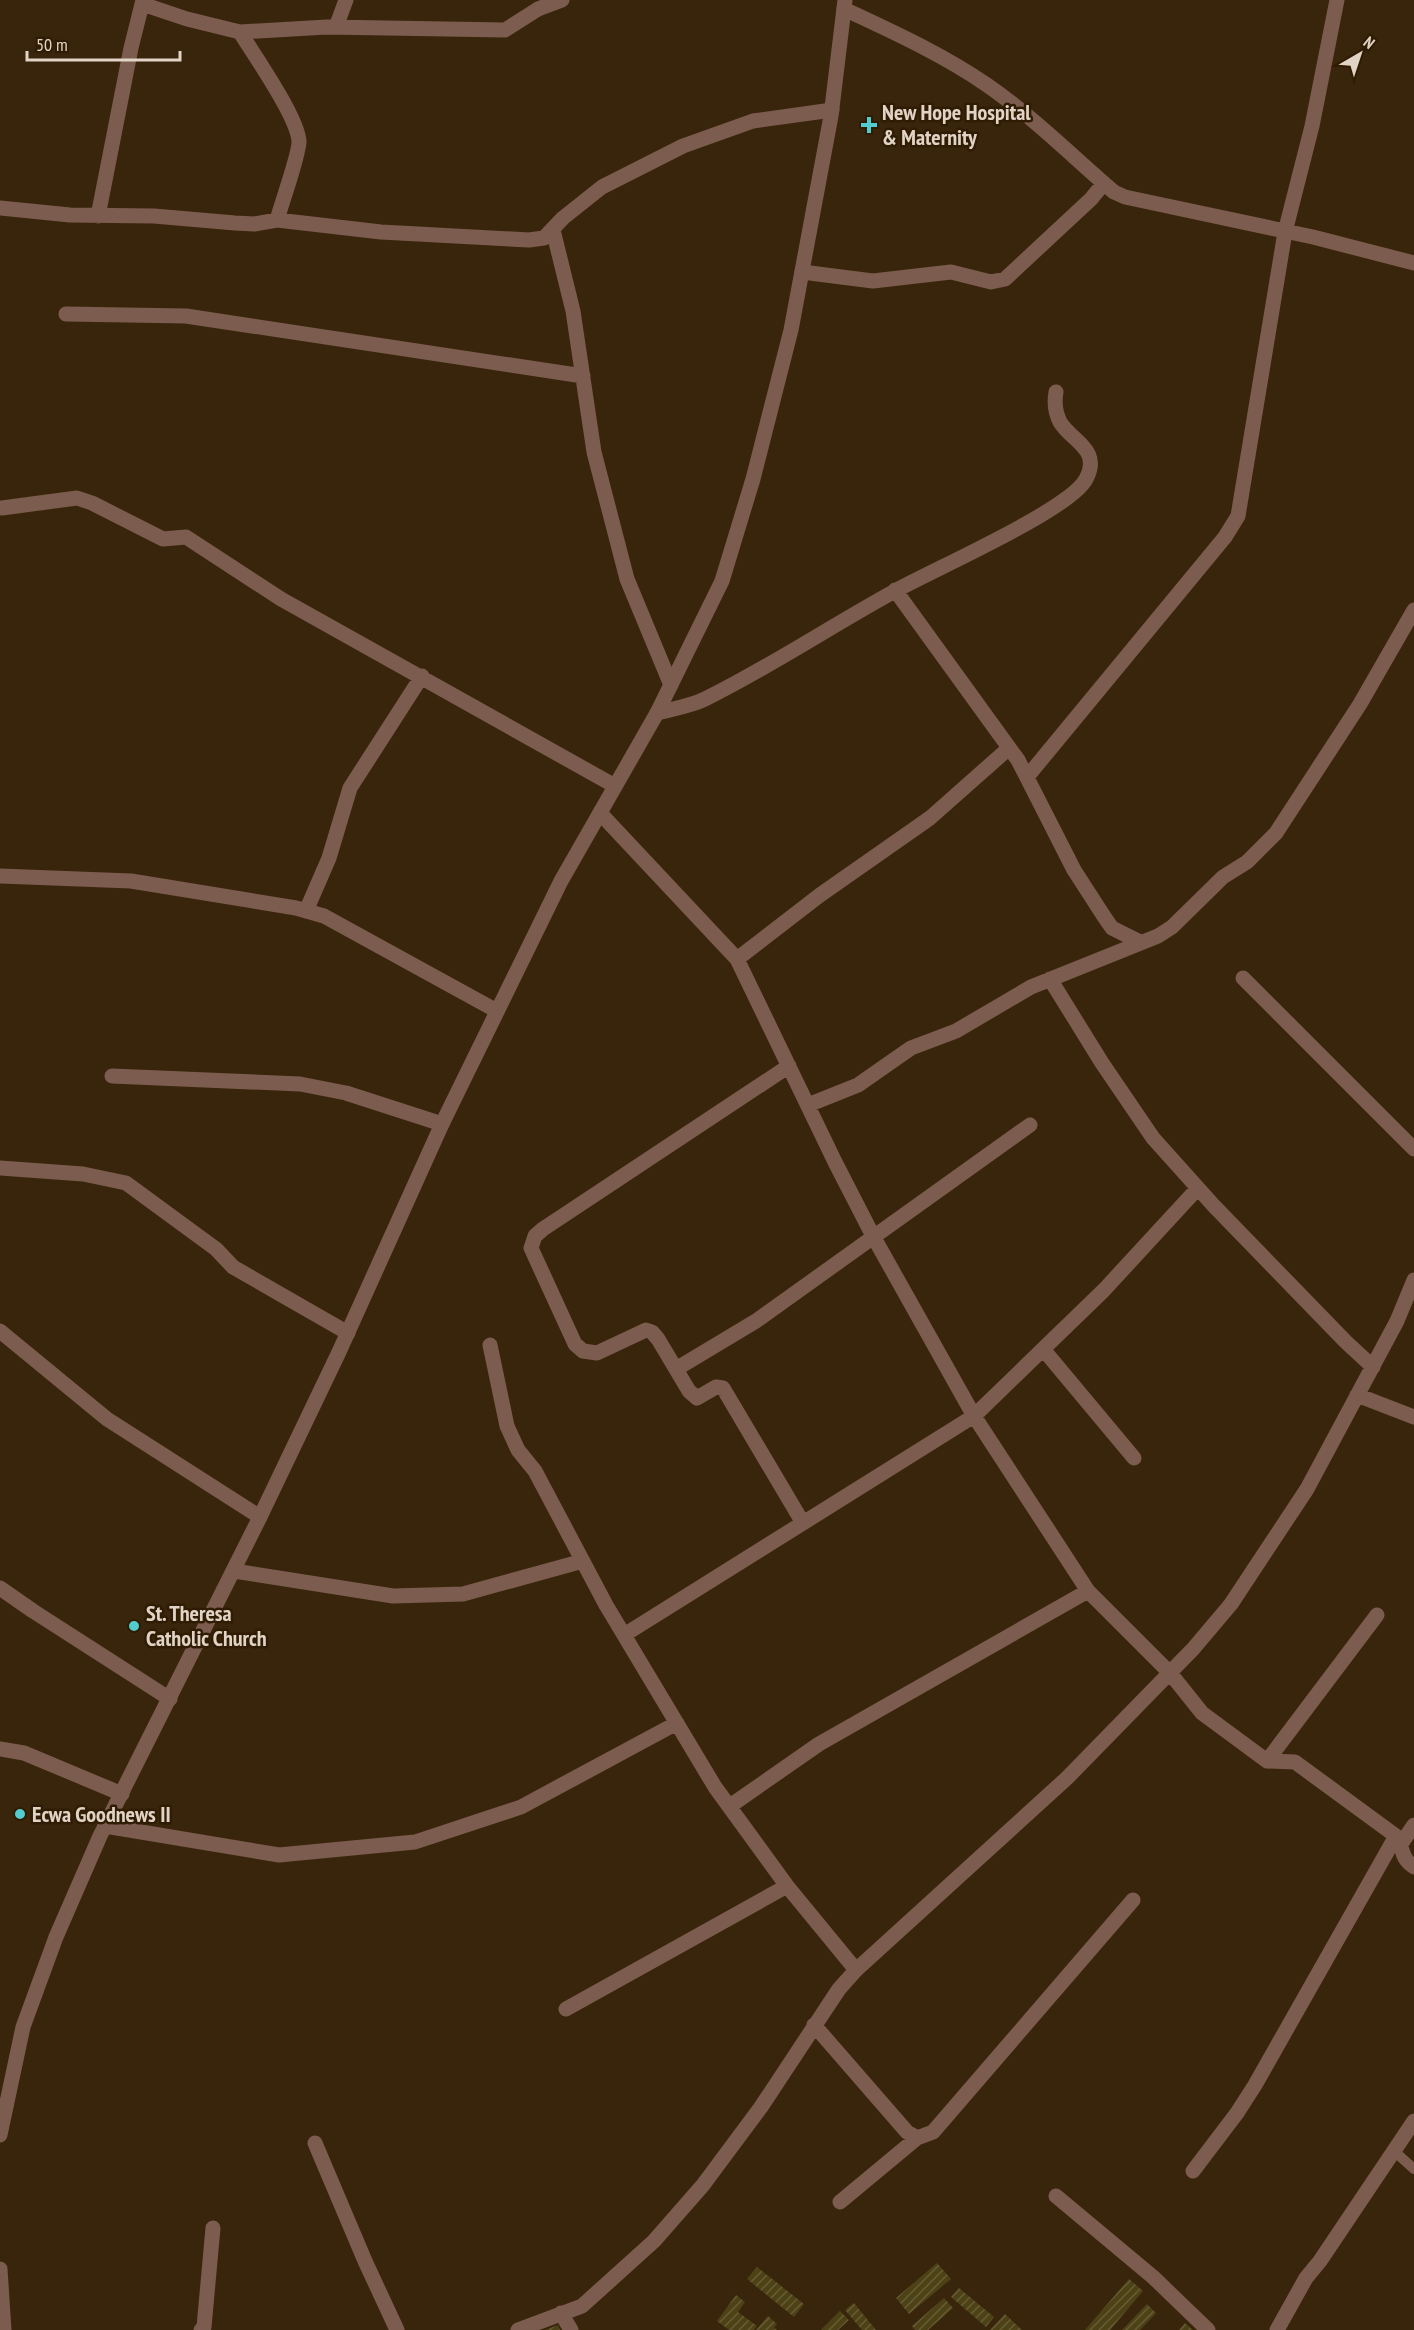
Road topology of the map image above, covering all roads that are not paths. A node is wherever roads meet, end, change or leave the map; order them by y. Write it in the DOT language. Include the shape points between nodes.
graph roads {
  1 [pos="346,0"];
  2 [pos="562,0"];
  3 [pos="1337,0"];
  4 [pos="142,2"];
  5 [pos="845,4"];
  6 [pos="336,27"];
  7 [pos="240,32"];
  8 [pos="832,110"];
  9 [pos="1104,183"];
  10 [pos="0,208"];
  11 [pos="98,216"];
  12 [pos="277,220"];
  13 [pos="554,230"];
  14 [pos="1285,232"];
  15 [pos="1414,263"];
  16 [pos="802,272"];
  17 [pos="66,314"];
  18 [pos="583,376"];
  19 [pos="1056,392"];
  20 [pos="2,508"];
  21 [pos="895,590"];
  22 [pos="1414,610"];
  23 [pos="422,676"];
  24 [pos="671,685"];
  25 [pos="657,713"];
  26 [pos="1009,748"];
  27 [pos="1027,777"];
  28 [pos="615,786"];
  29 [pos="600,813"];
  30 [pos="0,876"];
  31 [pos="306,911"];
  32 [pos="1140,942"];
  33 [pos="737,959"];
  34 [pos="1243,978"];
  35 [pos="1050,979"];
  36 [pos="498,1011"];
  37 [pos="789,1066"];
  38 [pos="112,1076"];
  39 [pos="808,1105"];
  40 [pos="442,1124"];
  41 [pos="1030,1125"];
  42 [pos="1414,1149"];
  43 [pos="0,1168"];
  44 [pos="1198,1188"];
  45 [pos="873,1236"];
  46 [pos="1414,1280"];
  47 [pos="0,1331"];
  48 [pos="348,1332"];
  49 [pos="490,1345"];
  50 [pos="1043,1349"];
  51 [pos="1373,1366"];
  52 [pos="676,1369"];
  53 [pos="1358,1395"];
  54 [pos="974,1416"];
  55 [pos="1414,1418"];
  56 [pos="1134,1458"];
  57 [pos="260,1517"];
  58 [pos="803,1523"];
  59 [pos="583,1561"];
  60 [pos="234,1571"];
  61 [pos="0,1588"];
  62 [pos="1088,1591"];
  63 [pos="1377,1615"];
  64 [pos="624,1635"];
  65 [pos="1170,1673"];
  66 [pos="170,1699"];
  67 [pos="677,1723"];
  68 [pos="0,1749"];
  69 [pos="1267,1761"];
  70 [pos="122,1794"];
  71 [pos="730,1806"];
  72 [pos="1414,1825"];
  73 [pos="105,1826"];
  74 [pos="1398,1840"];
  75 [pos="1414,1867"];
  76 [pos="787,1886"];
  77 [pos="1133,1900"];
  78 [pos="856,1970"];
  79 [pos="566,2009"];
  80 [pos="814,2025"];
  81 [pos="1414,2121"];
  82 [pos="0,2132"];
  83 [pos="917,2138"];
  84 [pos="315,2143"];
  85 [pos="1394,2151"];
  86 [pos="1414,2169"];
  87 [pos="1193,2171"];
  88 [pos="1056,2196"];
  89 [pos="840,2202"];
  90 [pos="213,2228"];
  91 [pos="0,2269"];
  92 [pos="561,2313"];
  93 [pos="4,2330"];
  94 [pos="201,2330"];
  95 [pos="397,2330"];
  96 [pos="518,2330"];
  97 [pos="571,2330"];
  98 [pos="1208,2330"];
  99 [pos="1276,2330"];
  1 -- 6 [label="street"];
  2 -- 6 [label="street" via="538,9 505,30"];
  3 -- 14 [label="street" via="1312,126"];
  4 -- 7 [label="street" via="187,19"];
  4 -- 11 [label="street"];
  5 -- 8 [label="street"];
  5 -- 9 [label="street" via="987,85"];
  6 -- 7 [label="street"];
  7 -- 12 [label="street" via="296,128 299,142"];
  8 -- 13 [label="street" via="753,121 683,146 602,188 563,218"];
  8 -- 16 [label="street"];
  9 -- 14 [label="street" via="1125,197"];
  9 -- 16 [label="street" via="1005,279 991,282 951,272 873,281"];
  10 -- 11 [label="street"];
  11 -- 12 [label="street" via="154,216 235,224"];
  12 -- 13 [label="street" via="381,232 529,240 544,238"];
  13 -- 18 [label="street"];
  14 -- 15 [label="street"];
  14 -- 27 [label="street" via="1238,516 1225,537"];
  16 -- 24 [label="street" via="756,467 722,581"];
  17 -- 18 [label="street" via="186,316"];
  18 -- 24 [label="street" via="594,452 627,579"];
  19 -- 21 [label="street" via="1054,405 1061,423 1087,448 1086,478 1074,493 1038,517"];
  20 -- 23 [label="street" via="77,498 163,539 186,537 281,599"];
  21 -- 25 [label="street" via="703,700"];
  21 -- 26 [label="street"];
  22 -- 32 [label="street" via="1360,704 1275,833 1247,862 1218,880 1172,927"];
  23 -- 28 [label="street"];
  23 -- 31 [label="street" via="350,788 329,858"];
  24 -- 25 [label="street"];
  25 -- 28 [label="street"];
  26 -- 27 [label="street"];
  26 -- 33 [label="street" via="930,818"];
  27 -- 32 [label="street" via="1074,870 1105,918 1112,928"];
  28 -- 29 [label="street"];
  29 -- 33 [label="street"];
  29 -- 36 [label="street" via="561,882"];
  30 -- 31 [label="street" via="131,881"];
  31 -- 36 [label="street" via="324,916"];
  32 -- 35 [label="street"];
  33 -- 37 [label="street"];
  34 -- 42 [label="street"];
  35 -- 39 [label="street" via="956,1031 911,1048 858,1085"];
  35 -- 44 [label="street" via="1153,1138"];
  36 -- 40 [label="street"];
  37 -- 39 [label="street"];
  37 -- 52 [label="street" via="535,1236 531,1248 575,1344 583,1351 597,1353 646,1330 658,1339"];
  38 -- 40 [label="street" via="300,1084 346,1093"];
  39 -- 45 [label="street"];
  40 -- 48 [label="street"];
  41 -- 45 [label="street"];
  43 -- 48 [label="street" via="83,1174 126,1183 216,1249 233,1267"];
  44 -- 50 [label="street" via="1104,1290"];
  44 -- 51 [label="street"];
  45 -- 52 [label="street" via="756,1321"];
  45 -- 54 [label="street"];
  46 -- 51 [label="street"];
  47 -- 57 [label="street" via="107,1419"];
  48 -- 57 [label="street"];
  49 -- 59 [label="street" via="507,1426"];
  50 -- 54 [label="street"];
  50 -- 56 [label="street"];
  51 -- 53 [label="street"];
  52 -- 58 [label="street" via="697,1398 717,1387 723,1388"];
  53 -- 55 [label="street"];
  53 -- 65 [label="street" via="1307,1489 1231,1604"];
  54 -- 58 [label="street"];
  54 -- 62 [label="street"];
  57 -- 60 [label="street"];
  58 -- 64 [label="street"];
  59 -- 60 [label="street" via="463,1594 393,1596"];
  59 -- 64 [label="street"];
  60 -- 66 [label="street"];
  61 -- 66 [label="street"];
  62 -- 65 [label="street"];
  62 -- 71 [label="street" via="819,1744"];
  63 -- 69 [label="street"];
  64 -- 67 [label="street"];
  65 -- 69 [label="street" via="1202,1713"];
  65 -- 78 [label="street" via="1067,1778"];
  66 -- 70 [label="street"];
  67 -- 71 [label="street"];
  67 -- 73 [label="street" via="521,1807 415,1842 279,1855"];
  68 -- 70 [label="street" via="24,1754"];
  69 -- 74 [label="street" via="1295,1762"];
  70 -- 73 [label="street"];
  71 -- 76 [label="street"];
  72 -- 74 [label="street"];
  73 -- 82 [label="street" via="22,2027"];
  74 -- 75 [label="street" via="1401,1854"];
  74 -- 87 [label="street" via="1255,2085"];
  76 -- 78 [label="street"];
  76 -- 79 [label="street"];
  77 -- 83 [label="street" via="933,2132"];
  78 -- 80 [label="street"];
  80 -- 83 [label="street" via="907,2132"];
  80 -- 92 [label="street" via="761,2107 703,2185 654,2241 595,2297"];
  81 -- 85 [label="street"];
  83 -- 89 [label="street"];
  84 -- 95 [label="street"];
  85 -- 86 [label="lane"];
  85 -- 99 [label="street" via="1306,2278"];
  88 -- 98 [label="street" via="1153,2277"];
  90 -- 94 [label="street"];
  91 -- 93 [label="street"];
  92 -- 96 [label="street"];
  92 -- 97 [label="street"];
}
